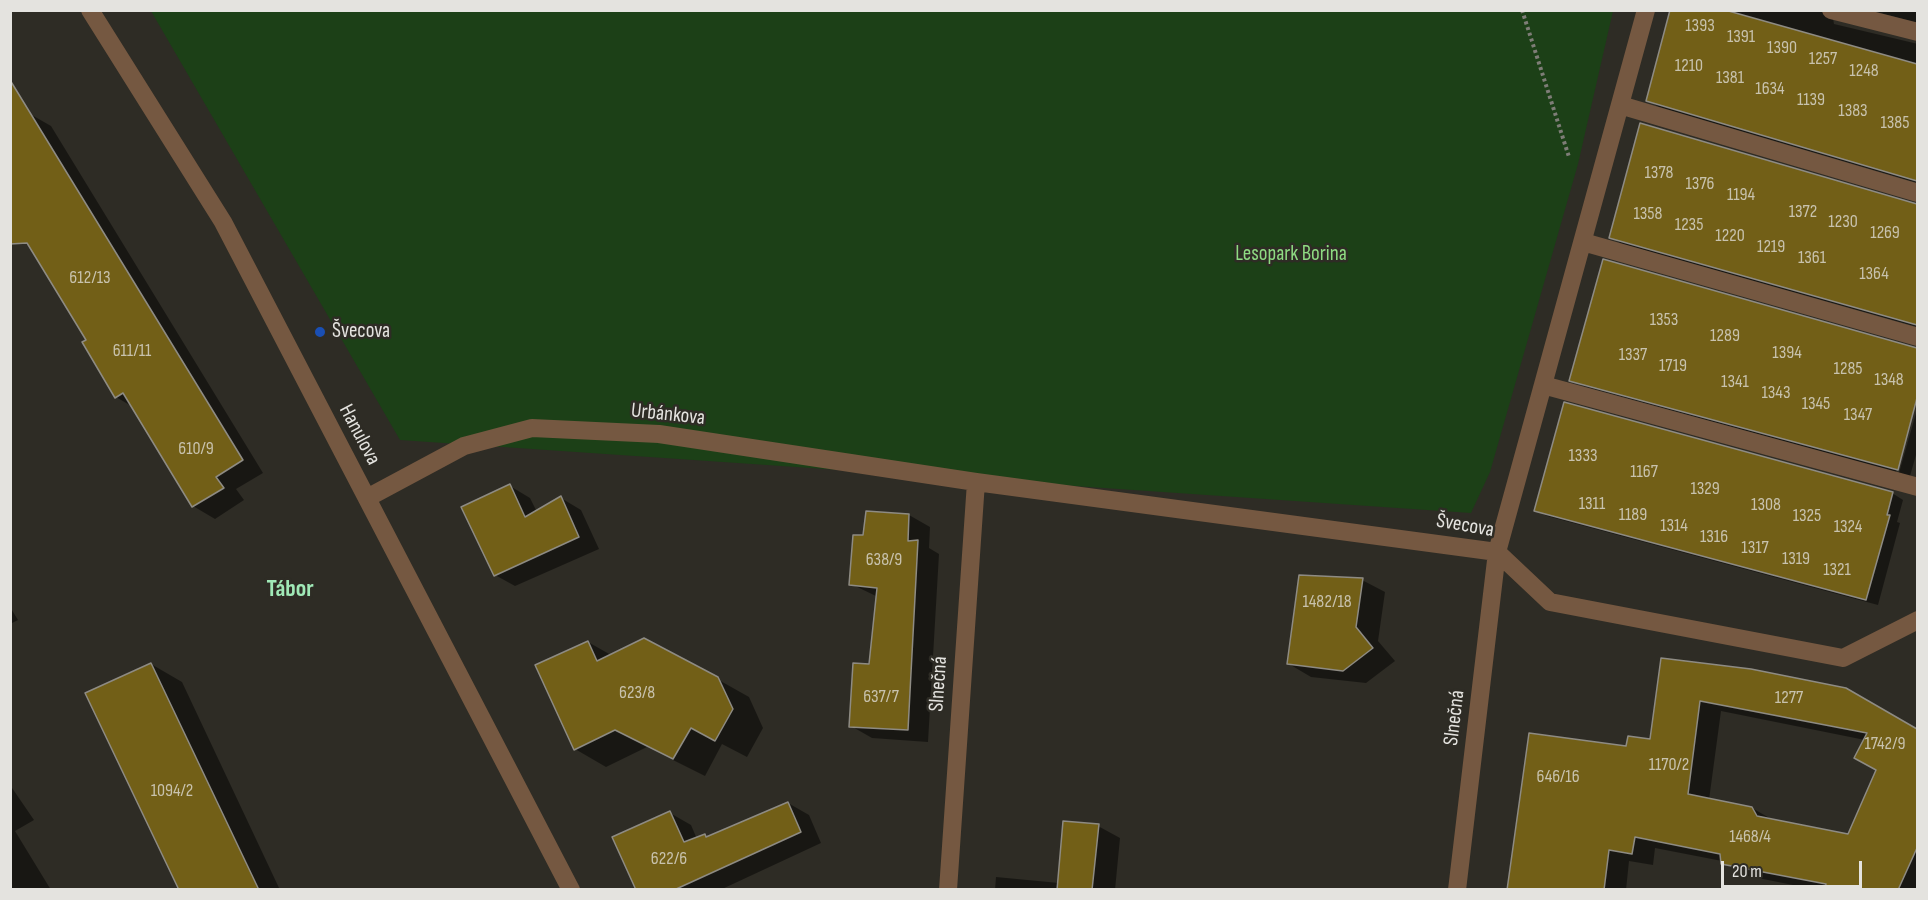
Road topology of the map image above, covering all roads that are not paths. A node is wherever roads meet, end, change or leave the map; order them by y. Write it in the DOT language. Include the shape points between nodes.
graph roads {
  1 [pos="90,10"];
  2 [pos="1646,10"];
  3 [pos="1831,10"];
  4 [pos="1917,32"];
  5 [pos="1620,105"];
  6 [pos="1917,193"];
  7 [pos="1583,242"];
  8 [pos="1917,337"];
  9 [pos="1543,385"];
  10 [pos="976,482"];
  11 [pos="1917,487"];
  12 [pos="367,498"];
  13 [pos="1497,552"];
  14 [pos="1917,620"];
  15 [pos="571,890"];
  16 [pos="948,890"];
  17 [pos="1457,890"];
  1 -- 12 [label="street, Hanulova" via="223,222"];
  2 -- 5 [label="street, Slnečná"];
  3 -- 4 [label="street"];
  5 -- 6 [label="street"];
  5 -- 7 [label="street, Slnečná"];
  7 -- 8 [label="street"];
  7 -- 9 [label="street, Slnečná"];
  9 -- 11 [label="street"];
  9 -- 13 [label="street, Slnečná"];
  10 -- 12 [label="street, Urbánkova" via="659,434 532,428 464,446"];
  10 -- 13 [label="street, Švecova"];
  10 -- 16 [label="street, Slnečná"];
  12 -- 15 [label="street, Hanulova"];
  13 -- 14 [label="street, Švecova" via="1550,602 1843,658"];
  13 -- 17 [label="street, Slnečná"];
}
